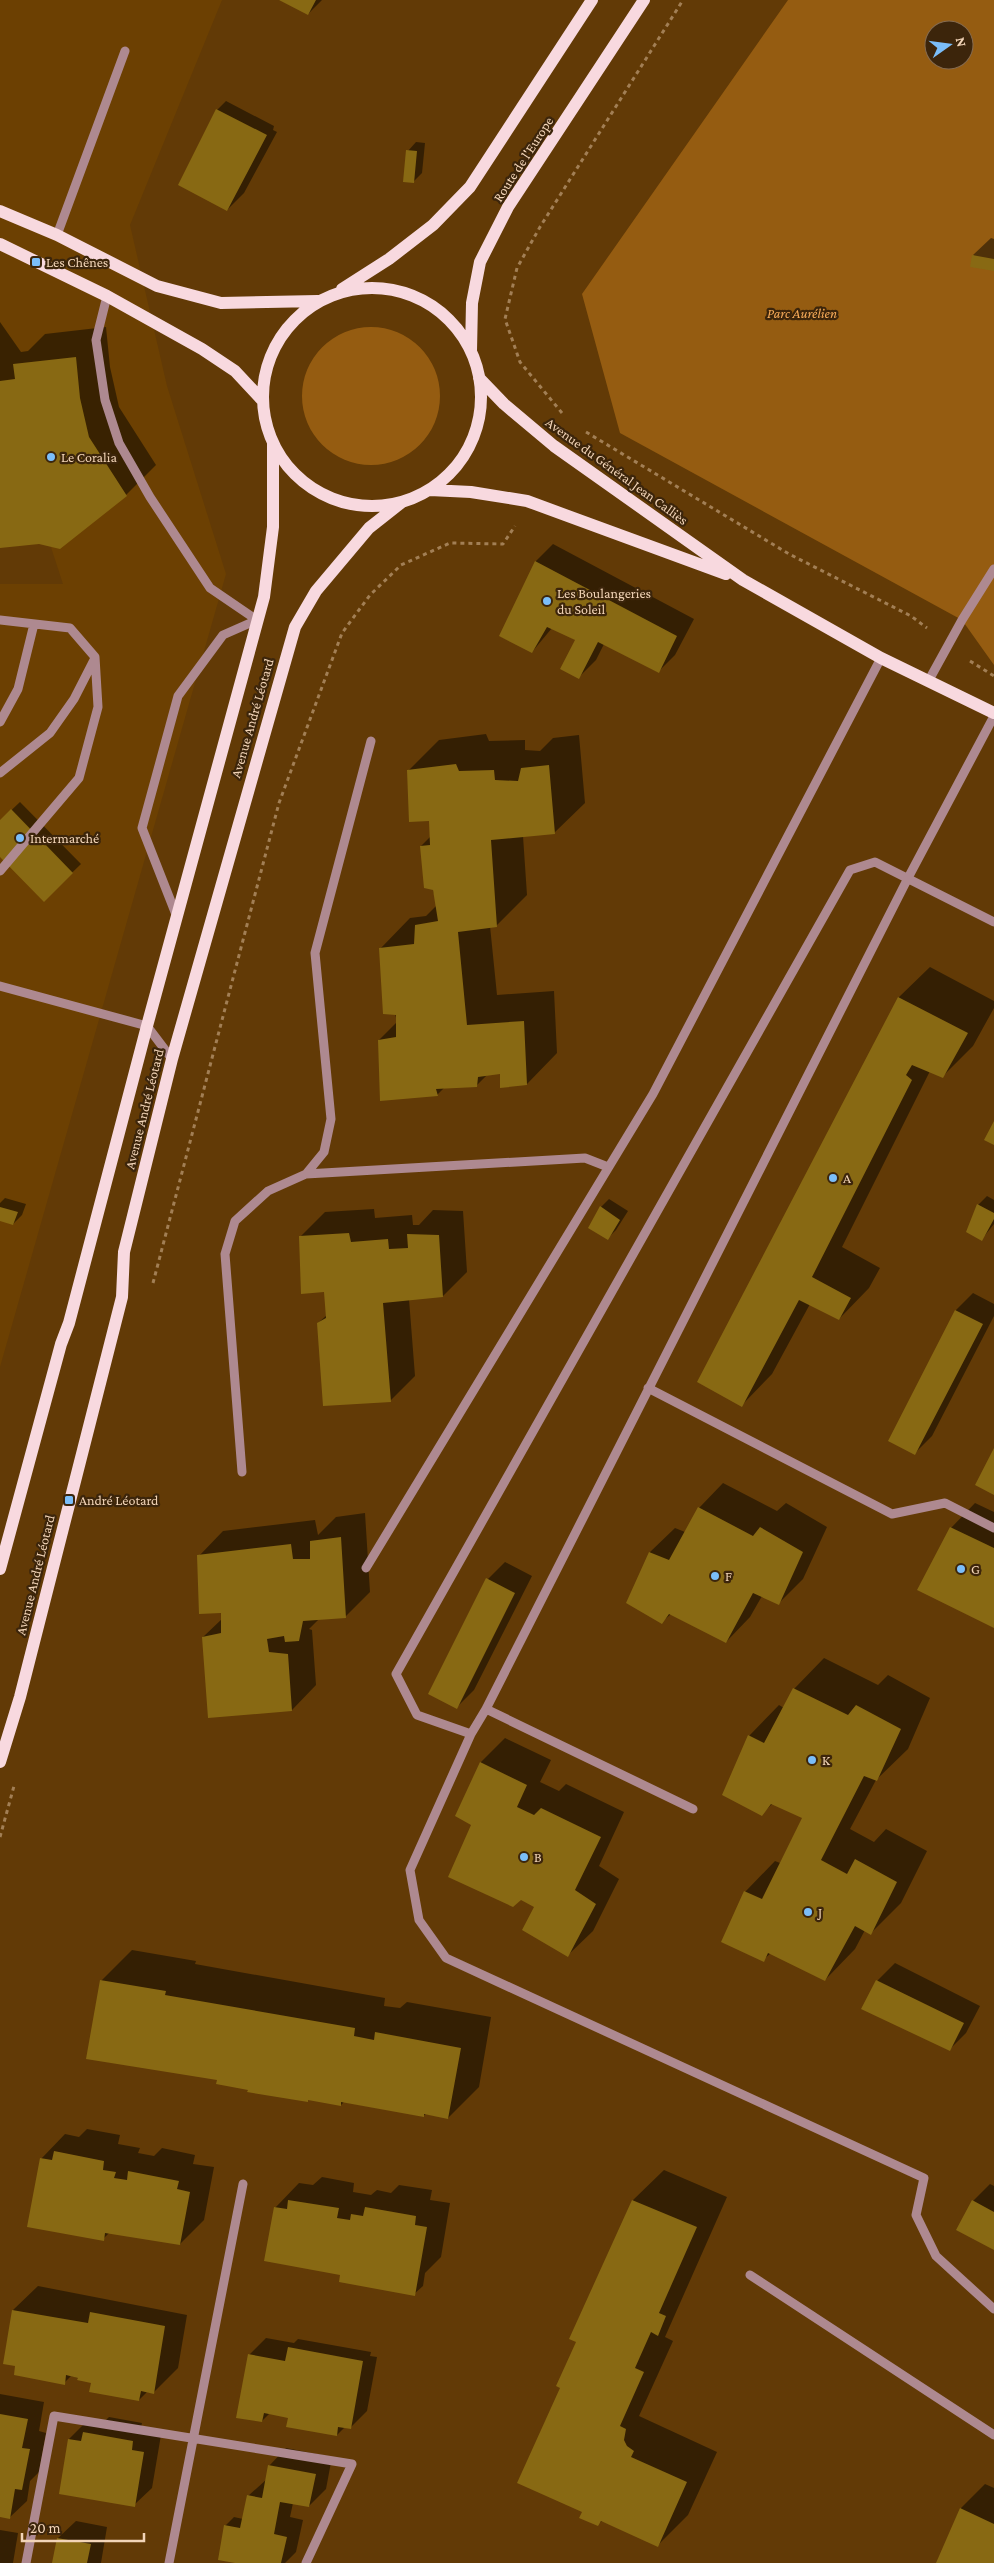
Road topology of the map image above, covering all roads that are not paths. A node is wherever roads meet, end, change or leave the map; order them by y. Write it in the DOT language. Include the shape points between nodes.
graph roads {
  1 [pos="592,0"];
  2 [pos="644,0"];
  3 [pos="125,51"];
  4 [pos="0,211"];
  5 [pos="57,235"];
  6 [pos="0,244"];
  7 [pos="339,291"];
  8 [pos="107,296"];
  9 [pos="318,301"];
  10 [pos="471,351"];
  11 [pos="479,378"];
  12 [pos="262,400"];
  13 [pos="273,444"];
  14 [pos="430,490"];
  15 [pos="402,502"];
  16 [pos="994,569"];
  17 [pos="743,580"];
  18 [pos="0,620"];
  19 [pos="257,620"];
  20 [pos="34,624"];
  21 [pos="95,657"];
  22 [pos="881,658"];
  23 [pos="929,680"];
  24 [pos="994,714"];
  25 [pos="0,722"];
  26 [pos="371,742"];
  27 [pos="0,773"];
  28 [pos="0,871"];
  29 [pos="908,878"];
  30 [pos="177,917"];
  31 [pos="994,922"];
  32 [pos="0,986"];
  33 [pos="147,1026"];
  34 [pos="172,1060"];
  35 [pos="608,1167"];
  36 [pos="306,1174"];
  37 [pos="648,1388"];
  38 [pos="242,1472"];
  39 [pos="994,1528"];
  40 [pos="366,1568"];
  41 [pos="0,1569"];
  42 [pos="486,1709"];
  43 [pos="471,1734"];
  44 [pos="0,1762"];
  45 [pos="693,1809"];
  46 [pos="243,2184"];
  47 [pos="750,2275"];
  48 [pos="994,2310"];
  49 [pos="994,2435"];
  50 [pos="194,2437"];
  51 [pos="26,2563"];
  52 [pos="169,2563"];
  53 [pos="306,2563"];
  1 -- 7 [label="main road, Route de l'Europe" via="470,187 433,225"];
  2 -- 10 [label="main road, Route de l'Europe" via="508,207 480,262 472,303"];
  3 -- 5 [label="street"];
  4 -- 5 [label="main road"];
  5 -- 9 [label="main road" via="157,286 221,303"];
  6 -- 8 [label="main road"];
  7 -- 9 [label="main road"];
  7 -- 10 [label="main road" via="391,288 416,296 451,322"];
  8 -- 12 [label="main road" via="226,366"];
  8 -- 19 [label="street" via="96,340 105,400 119,443 210,588"];
  9 -- 12 [label="main road" via="294,319 276,343 265,370"];
  10 -- 11 [label="main road"];
  11 -- 14 [label="main road" via="481,404 476,430 450,474"];
  11 -- 17 [label="main road, Avenue du Général Jean Calliès" via="554,446"];
  12 -- 13 [label="main road"];
  13 -- 15 [label="main road" via="290,470 313,490 342,502 371,507"];
  13 -- 19 [label="main road, Avenue André Léotard" via="273,527 264,597"];
  14 -- 15 [label="main road"];
  14 -- 17 [label="main road, Avenue du Général Jean Calliès" via="470,492 527,501"];
  15 -- 34 [label="main road, Avenue André Léotard" via="369,528 316,591 295,627"];
  16 -- 23 [label="street"];
  17 -- 22 [label="main road, Avenue du Général Jean Calliès"];
  18 -- 20 [label="street"];
  19 -- 30 [label="main road, Avenue André Léotard"];
  19 -- 30 [label="street" via="223,635 178,696 142,828"];
  20 -- 21 [label="street" via="70,628"];
  20 -- 25 [label="street" via="18,689"];
  21 -- 27 [label="street" via="74,699 50,733"];
  21 -- 28 [label="street" via="98,707 79,778"];
  22 -- 23 [label="main road, Avenue du Général Jean Calliès"];
  22 -- 35 [label="street" via="653,1094"];
  23 -- 24 [label="main road, Avenue du Général Jean Calliès"];
  24 -- 29 [label="street"];
  26 -- 36 [label="street" via="315,953 331,1119 324,1152"];
  29 -- 31 [label="street"];
  29 -- 37 [label="street"];
  29 -- 43 [label="street" via="875,862 850,870 396,1674 417,1715"];
  30 -- 33 [label="main road, Avenue André Léotard"];
  32 -- 33 [label="street"];
  33 -- 34 [label="street"];
  33 -- 41 [label="main road, Avenue André Léotard"];
  34 -- 44 [label="main road, Avenue André Léotard" via="124,1252 122,1297 20,1697"];
  35 -- 36 [label="street" via="585,1158"];
  35 -- 40 [label="street"];
  36 -- 38 [label="street" via="268,1190 235,1221 225,1254"];
  37 -- 39 [label="street" via="892,1514 945,1503"];
  37 -- 42 [label="street"];
  42 -- 43 [label="street"];
  42 -- 45 [label="street"];
  43 -- 48 [label="street" via="410,1870 419,1920 446,1958 924,2178 916,2214 936,2256"];
  46 -- 50 [label="street"];
  47 -- 49 [label="street"];
  50 -- 51 [label="street" via="54,2416"];
  50 -- 52 [label="street"];
  50 -- 53 [label="street" via="352,2464"];
}
